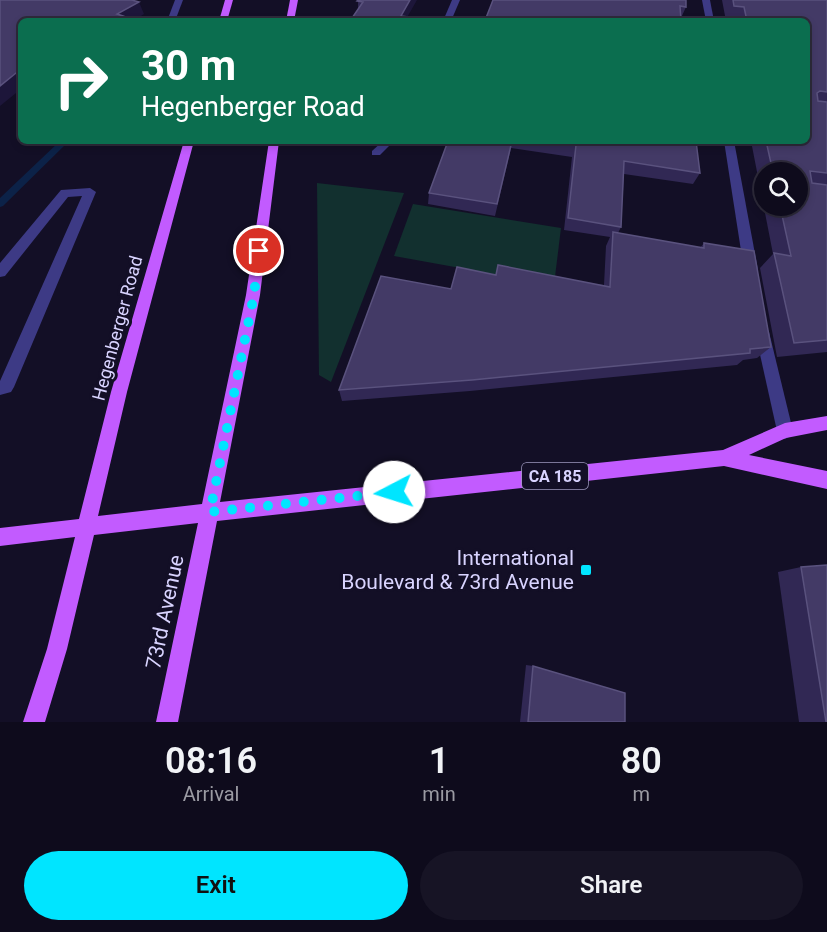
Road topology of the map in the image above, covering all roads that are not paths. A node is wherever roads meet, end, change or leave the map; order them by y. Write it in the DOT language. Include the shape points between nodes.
graph roads {
  1 [pos="179,0"];
  2 [pos="229,0"];
  3 [pos="294,0"];
  4 [pos="456,0"];
  5 [pos="706,0"];
  6 [pos="172,18"];
  7 [pos="224,18"];
  8 [pos="291,18"];
  9 [pos="448,18"];
  10 [pos="709,18"];
  11 [pos="188,144"];
  12 [pos="274,144"];
  13 [pos="386,144"];
  14 [pos="730,144"];
  15 [pos="376,153"];
  16 [pos="0,272"];
  17 [pos="753,279"];
  18 [pos="759,314"];
  19 [pos="0,388"];
  20 [pos="827,423"];
  21 [pos="785,431"];
  22 [pos="724,458"];
  23 [pos="827,480"];
  24 [pos="210,512"];
  25 [pos="87,526"];
  26 [pos="0,537"];
  27 [pos="34,722"];
  28 [pos="167,722"];
  1 -- 6 [label="street"];
  2 -- 7 [label="main road"];
  3 -- 8 [label="main road"];
  4 -- 9 [label="street"];
  5 -- 10 [label="street"];
  11 -- 25 [label="main road, Hegenberger Road" via="118,392"];
  12 -- 24 [label="main road" via="254,295"];
  13 -- 15 [label="street"];
  14 -- 17 [label="street"];
  16 -- 19 [label="street" via="65,193 90,192 6,387"];
  18 -- 21 [label="street"];
  20 -- 21 [label="main road, CA 185"];
  21 -- 22 [label="main road, CA 185"];
  22 -- 23 [label="main road, CA 185"];
  22 -- 24 [label="main road, CA 185"];
  24 -- 25 [label="main road, CA 185"];
  24 -- 28 [label="main road, 73rd Avenue"];
  25 -- 26 [label="main road, CA 185"];
  25 -- 27 [label="main road" via="57,649"];
}
